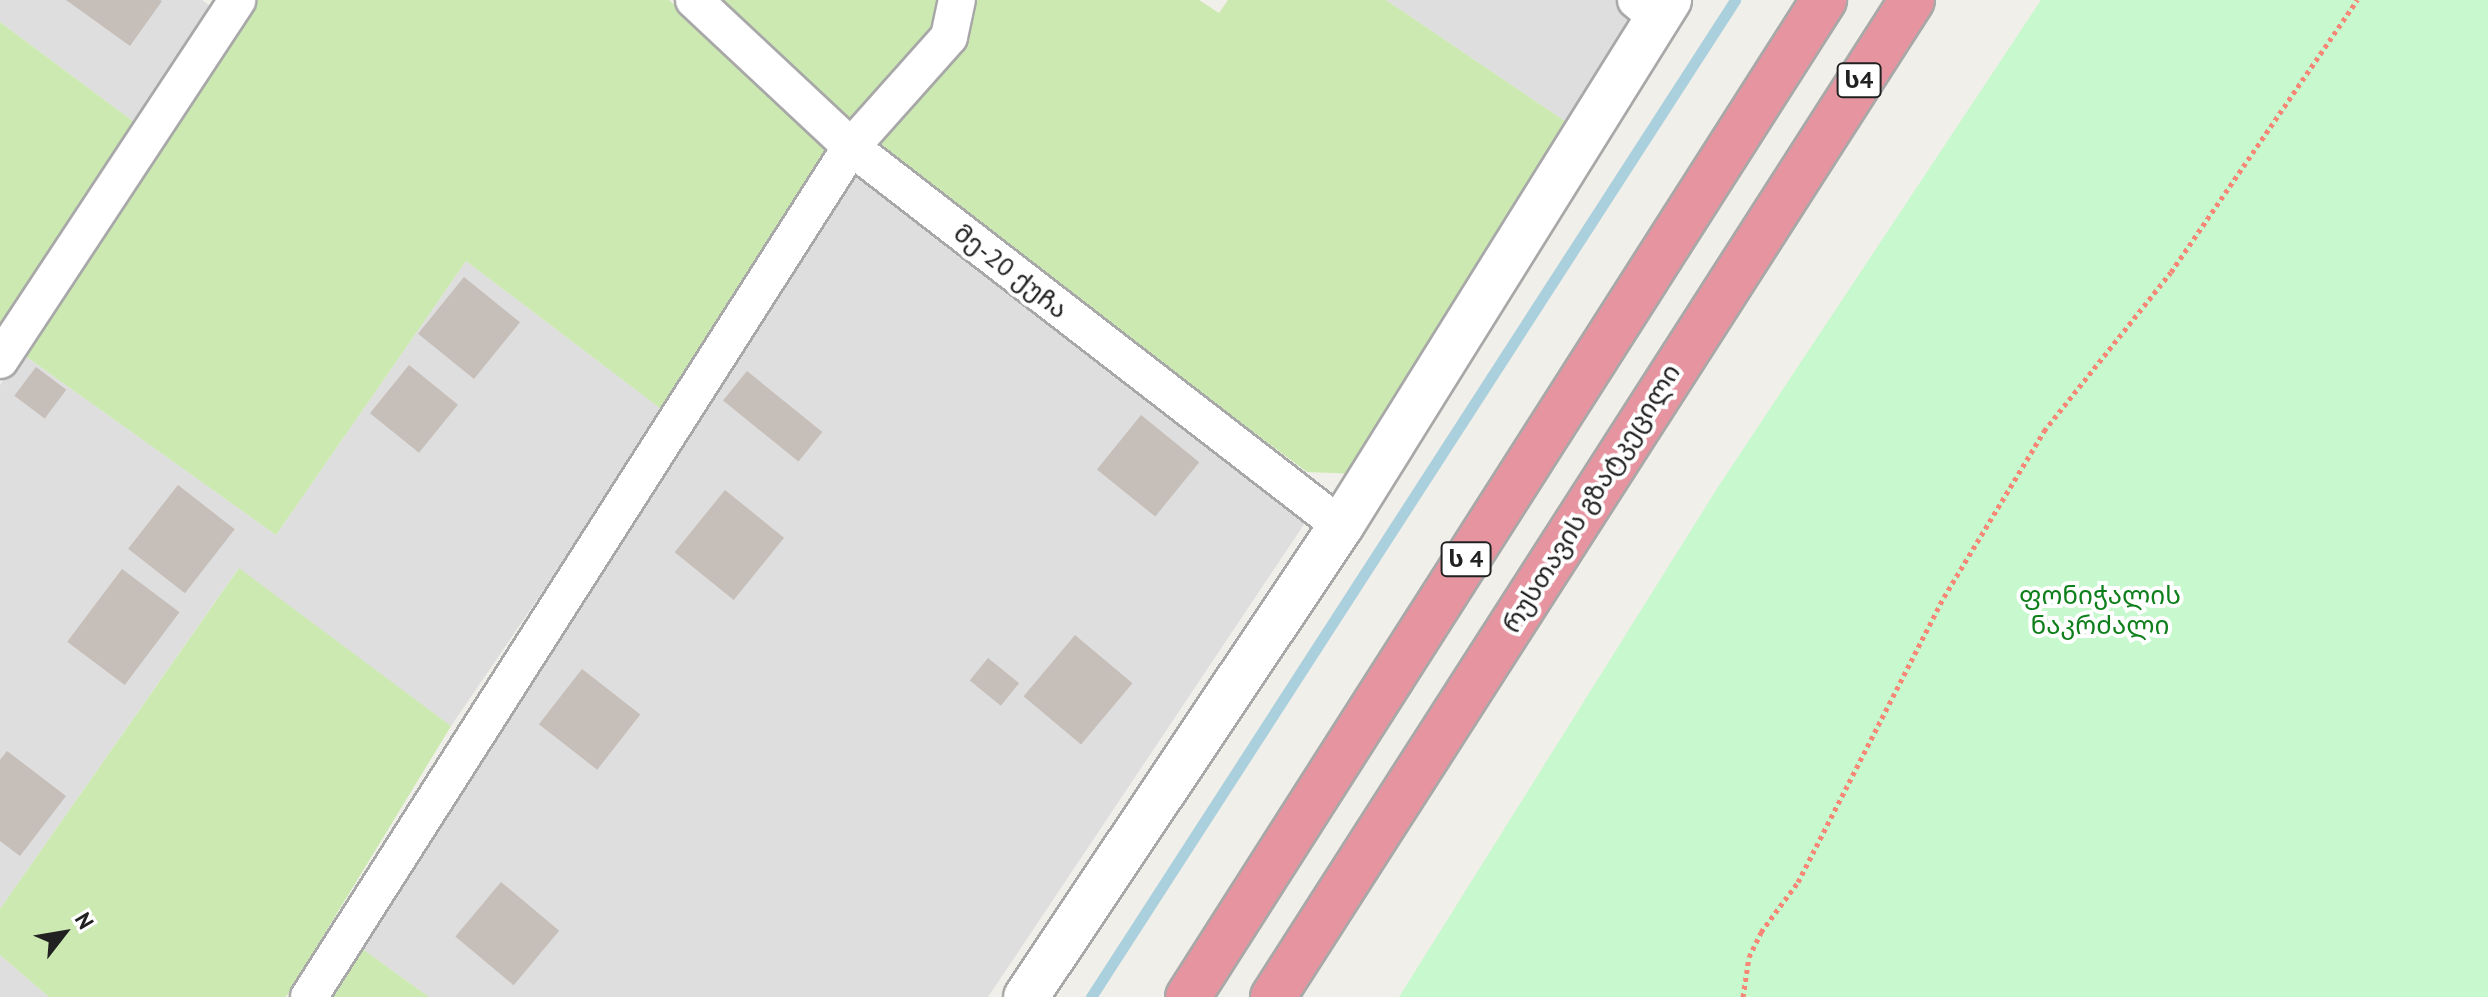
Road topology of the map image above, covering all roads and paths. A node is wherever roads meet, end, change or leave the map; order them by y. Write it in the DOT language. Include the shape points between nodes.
graph roads {
  1 [pos="237,0"];
  2 [pos="694,0"];
  3 [pos="957,0"];
  4 [pos="1824,0"];
  5 [pos="1912,0"];
  6 [pos="2357,0"];
  7 [pos="1654,6"];
  8 [pos="851,147"];
  9 [pos="0,360"];
  10 [pos="1341,526"];
  11 [pos="309,997"];
  12 [pos="1026,997"];
  13 [pos="1188,997"];
  14 [pos="1273,997"];
  15 [pos="1743,997"];
  1 -- 9 [label="street"];
  2 -- 8 [label="street, მე-20 ქუჩა"];
  3 -- 8 [label="street" via="949,37"];
  4 -- 13 [label="highway, ს 4"];
  5 -- 14 [label="highway, რუსთავის გზატკეცილი / ს4"];
  6 -- 15 [label="path" via="2171,272 2044,431 1944,597 1798,882 1761,932 1749,957"];
  7 -- 10 [label="street"];
  8 -- 10 [label="street, მე-20 ქუჩა"];
  8 -- 11 [label="street"];
  10 -- 12 [label="street"];
}
